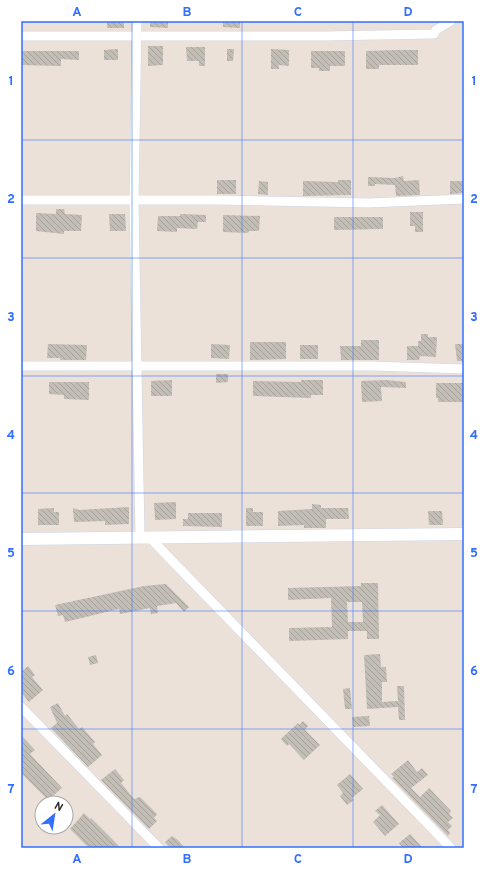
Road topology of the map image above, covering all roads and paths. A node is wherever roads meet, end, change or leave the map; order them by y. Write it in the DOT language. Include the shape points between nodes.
graph roads {
  1 [pos="137,21"];
  2 [pos="451,21"];
  3 [pos="21,36"];
  4 [pos="136,36"];
  5 [pos="464,199"];
  6 [pos="21,200"];
  7 [pos="134,201"];
  8 [pos="21,366"];
  9 [pos="138,366"];
  10 [pos="464,369"];
  11 [pos="464,534"];
  12 [pos="144,537"];
  13 [pos="21,539"];
  14 [pos="21,707"];
  15 [pos="159,848"];
  16 [pos="451,848"];
  1 -- 4 [label="street"];
  2 -- 4 [label="street" via="434,34"];
  3 -- 4 [label="street"];
  4 -- 7 [label="street"];
  5 -- 7 [label="street" via="369,203"];
  6 -- 7 [label="street"];
  7 -- 9 [label="street"];
  8 -- 9 [label="street"];
  9 -- 10 [label="street" via="372,366"];
  9 -- 12 [label="street"];
  11 -- 12 [label="street"];
  12 -- 13 [label="street"];
  12 -- 16 [label="street"];
  14 -- 15 [label="street"];
}
